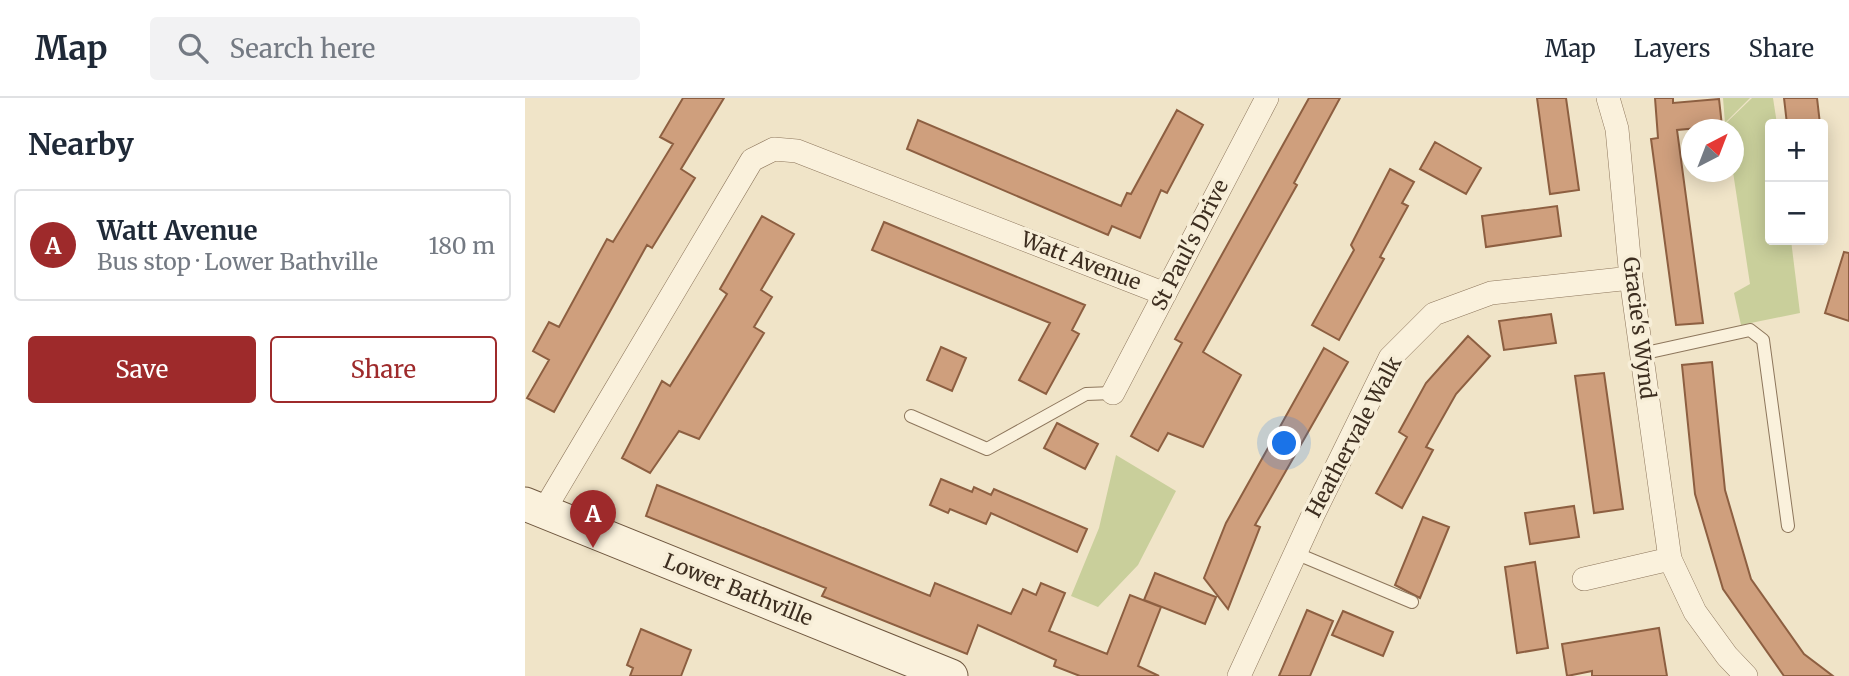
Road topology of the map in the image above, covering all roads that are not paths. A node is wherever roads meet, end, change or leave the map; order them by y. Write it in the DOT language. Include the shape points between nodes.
graph roads {
  1 [pos="1266,98"];
  2 [pos="1608,98"];
  3 [pos="1631,278"];
  4 [pos="1165,294"];
  5 [pos="1641,354"];
  6 [pos="1113,393"];
  7 [pos="911,416"];
  8 [pos="534,508"];
  9 [pos="1788,526"];
  10 [pos="1295,553"];
  11 [pos="1670,558"];
  12 [pos="1584,579"];
  13 [pos="1412,602"];
  14 [pos="951,676"];
  15 [pos="1239,676"];
  16 [pos="1746,676"];
  1 -- 4 [label="street, St Paul's Drive"];
  2 -- 3 [label="street, Gracie's Wynd" via="1617,130"];
  3 -- 5 [label="street, Gracie's Wynd"];
  3 -- 10 [label="street, Heathervale Walk" via="1491,293 1434,314 1390,359"];
  4 -- 6 [label="street, St Paul's Drive"];
  4 -- 8 [label="street, Watt Avenue" via="797,150 773,149 751,160"];
  5 -- 9 [label="lane" via="1750,330 1763,341"];
  5 -- 11 [label="street, Gracie's Wynd"];
  6 -- 7 [label="lane" via="1086,394 987,449"];
  8 -- 14 [label="main road, Lower Bathville"];
  10 -- 13 [label="lane"];
  10 -- 15 [label="street, Heathervale Walk"];
  11 -- 12 [label="street"];
  11 -- 16 [label="street, Gracie's Wynd" via="1695,612"];
}
